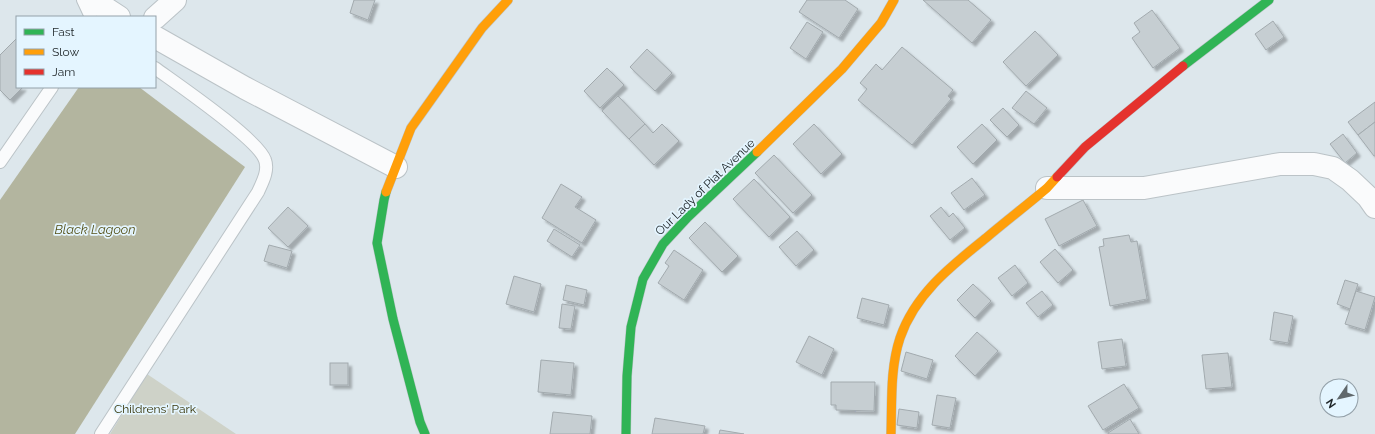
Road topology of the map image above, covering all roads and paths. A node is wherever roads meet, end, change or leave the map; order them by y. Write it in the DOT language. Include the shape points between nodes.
graph roads {
  1 [pos="83,0"];
  2 [pos="93,0"];
  3 [pos="175,0"];
  4 [pos="508,0"];
  5 [pos="894,0"];
  6 [pos="1269,0"];
  7 [pos="91,16"];
  8 [pos="117,16"];
  9 [pos="156,17"];
  10 [pos="156,38"];
  11 [pos="156,69"];
  12 [pos="51,88"];
  13 [pos="0,162"];
  14 [pos="396,167"];
  15 [pos="1047,188"];
  16 [pos="1375,207"];
  17 [pos="101,434"];
  18 [pos="425,434"];
  19 [pos="626,434"];
  20 [pos="891,434"];
  1 -- 7 [label="lane"];
  2 -- 8 [label="street"];
  3 -- 9 [label="street"];
  4 -- 14 [label="street" via="482,28 411,128"];
  5 -- 19 [label="street, Our Lady of Piat Avenue" via="881,23 842,69 663,244 643,279 631,327"];
  6 -- 15 [label="street" via="1208,46 1085,147"];
  10 -- 14 [label="street" via="245,88"];
  11 -- 17 [label="lane" via="257,148 265,161 265,175 258,192"];
  12 -- 13 [label="lane"];
  14 -- 18 [label="street" via="384,200 377,243 393,319"];
  15 -- 16 [label="street" via="1144,188 1280,164 1314,164 1333,168 1350,180"];
  15 -- 20 [label="street" via="948,268 919,300 900,338 894,364"];
}
